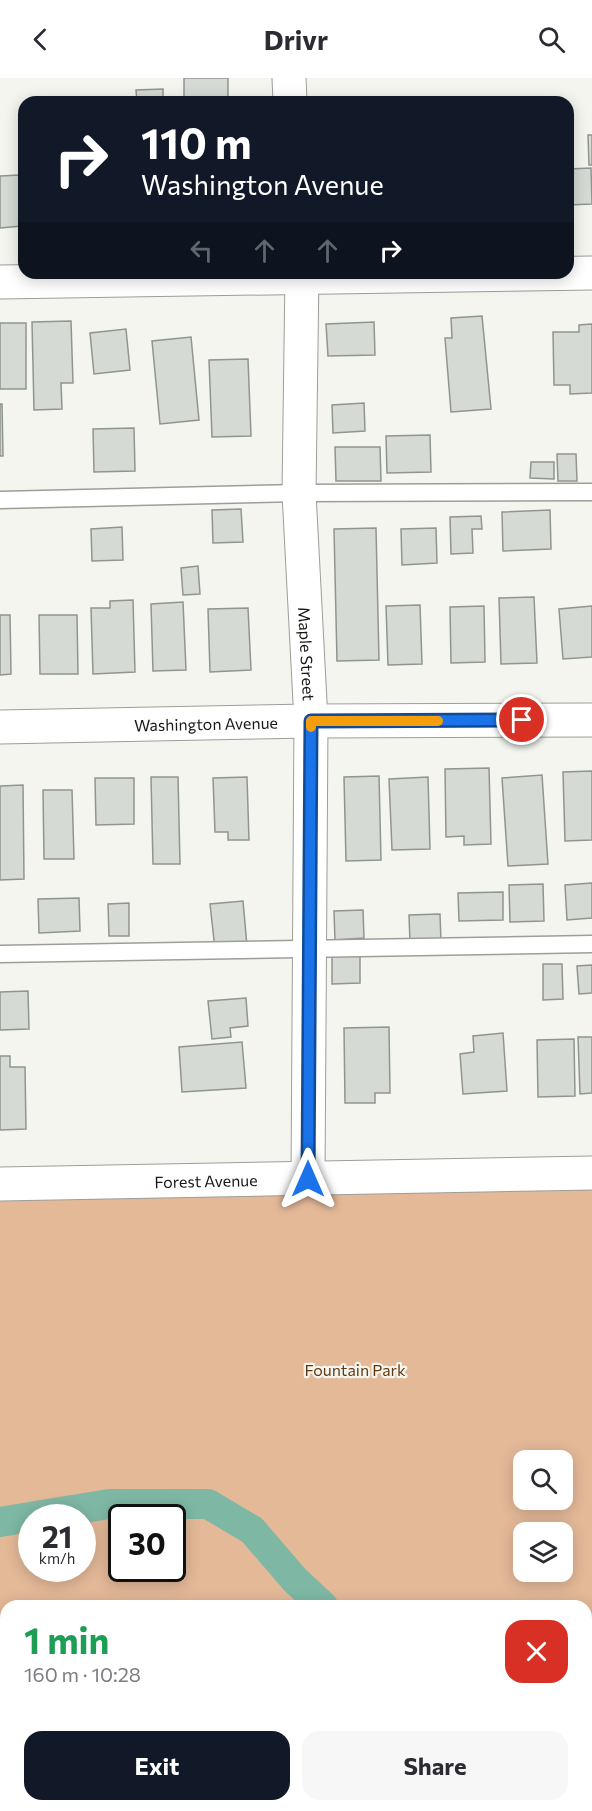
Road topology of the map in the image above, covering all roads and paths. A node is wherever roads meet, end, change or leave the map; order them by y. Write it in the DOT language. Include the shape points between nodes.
graph roads {
  1 [pos="289,78"];
  2 [pos="290,96"];
  3 [pos="574,273"];
  4 [pos="592,273"];
  5 [pos="129,279"];
  6 [pos="302,279"];
  7 [pos="0,282"];
  8 [pos="592,492"];
  9 [pos="299,493"];
  10 [pos="0,500"];
  11 [pos="592,720"];
  12 [pos="311,721"];
  13 [pos="0,727"];
  14 [pos="592,944"];
  15 [pos="310,947"];
  16 [pos="0,954"];
  17 [pos="592,1173"];
  18 [pos="308,1179"];
  19 [pos="0,1184"];
  1 -- 2 [label="street"];
  3 -- 4 [label="street"];
  5 -- 7 [label="street"];
  6 -- 9 [label="street, Maple Street"];
  8 -- 9 [label="lane"];
  9 -- 10 [label="lane"];
  9 -- 12 [label="street, Maple Street"];
  11 -- 12 [label="street, Washington Avenue"];
  12 -- 13 [label="street, Washington Avenue"];
  12 -- 15 [label="street, Maple Street"];
  14 -- 15 [label="lane"];
  15 -- 16 [label="lane"];
  15 -- 18 [label="street, Maple Street"];
  17 -- 18 [label="street, Forest Avenue"];
  18 -- 19 [label="street, Forest Avenue"];
}
